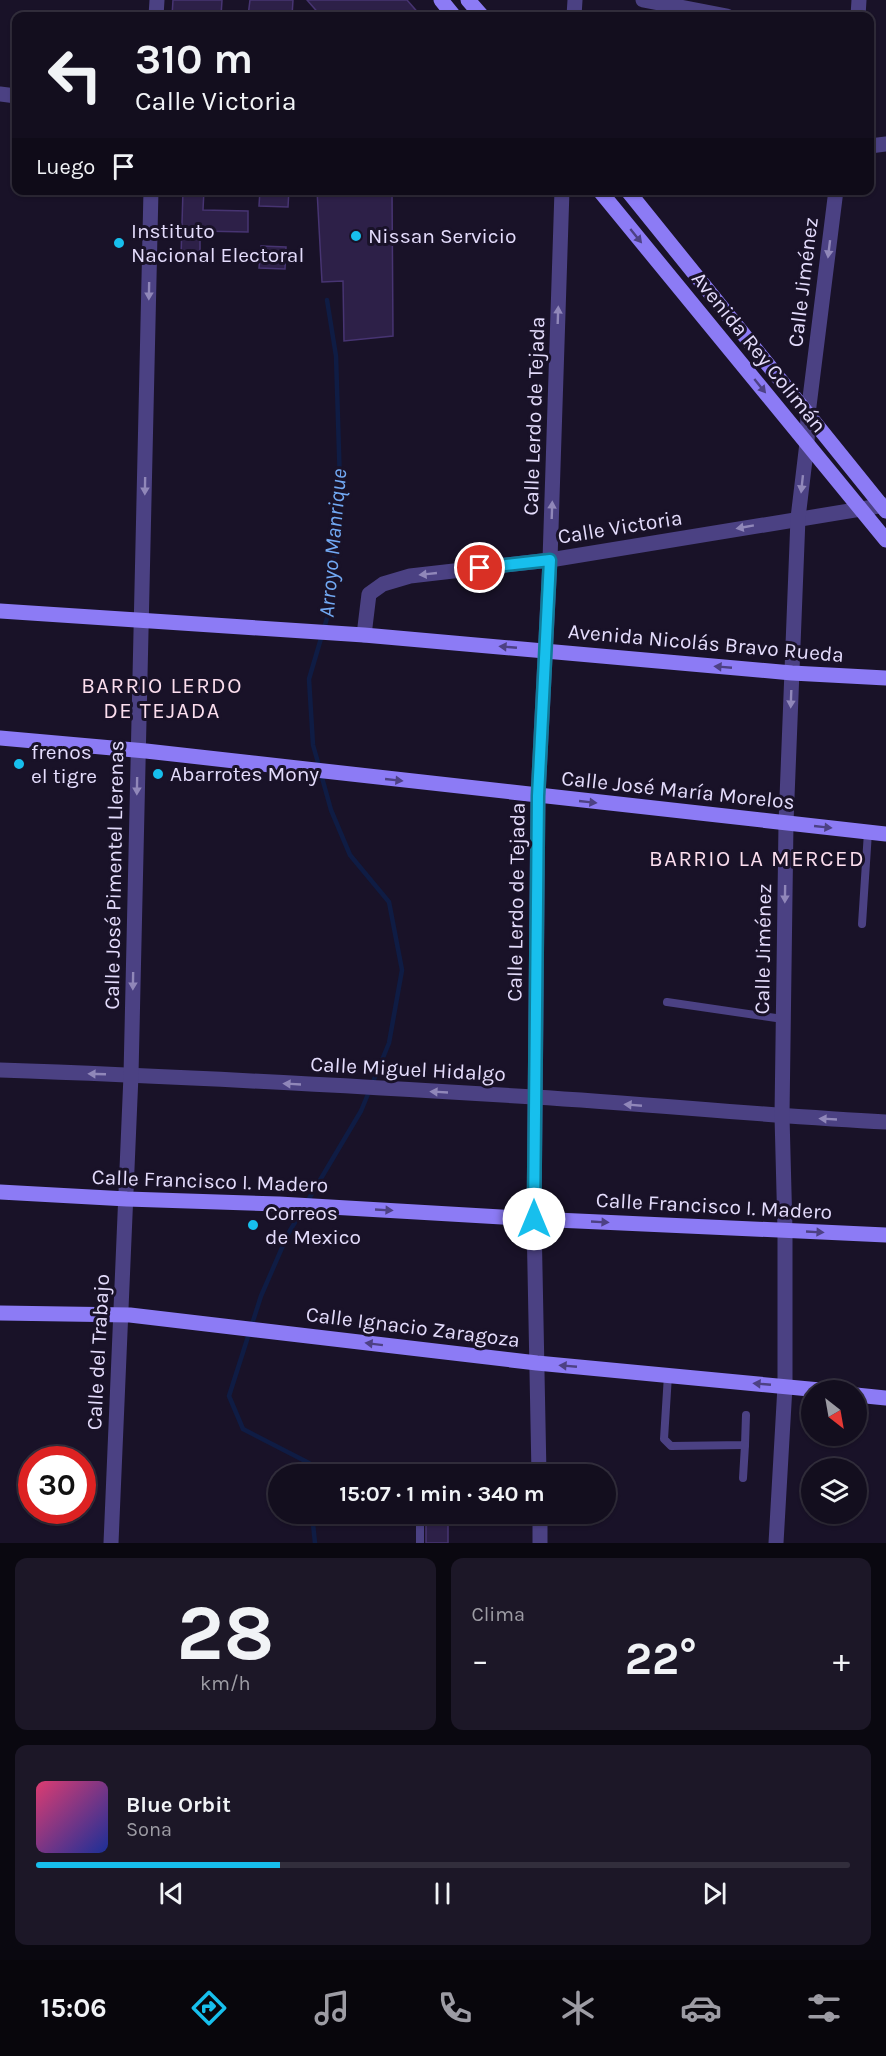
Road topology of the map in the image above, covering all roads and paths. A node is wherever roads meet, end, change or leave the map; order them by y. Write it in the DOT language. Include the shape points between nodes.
graph roads {
  1 [pos="441,0"];
  2 [pos="468,0"];
  3 [pos="643,0"];
  4 [pos="451,12"];
  5 [pos="478,12"];
  6 [pos="706,12"];
  7 [pos="151,195"];
  8 [pos="562,195"];
  9 [pos="603,195"];
  10 [pos="631,195"];
  11 [pos="836,195"];
  12 [pos="808,414"];
  13 [pos="807,443"];
  14 [pos="885,507"];
  15 [pos="861,510"];
  16 [pos="798,518"];
  17 [pos="886,540"];
  18 [pos="550,560"];
  19 [pos="0,611"];
  20 [pos="142,620"];
  21 [pos="364,635"];
  22 [pos="545,650"];
  23 [pos="792,673"];
  24 [pos="886,678"];
  25 [pos="0,738"];
  26 [pos="137,750"];
  27 [pos="538,796"];
  28 [pos="786,823"];
  29 [pos="868,832"];
  30 [pos="886,834"];
  31 [pos="862,924"];
  32 [pos="667,1002"];
  33 [pos="783,1019"];
  34 [pos="0,1070"];
  35 [pos="131,1075"];
  36 [pos="535,1097"];
  37 [pos="782,1116"];
  38 [pos="886,1122"];
  39 [pos="0,1192"];
  40 [pos="127,1200"];
  41 [pos="534,1219"];
  42 [pos="785,1230"];
  43 [pos="886,1235"];
  44 [pos="0,1313"];
  45 [pos="120,1314"];
  46 [pos="537,1363"];
  47 [pos="668,1375"];
  48 [pos="785,1386"];
  49 [pos="801,1388"];
  50 [pos="867,1396"];
  51 [pos="886,1398"];
  52 [pos="746,1415"];
  53 [pos="744,1445"];
  54 [pos="539,1464"];
  55 [pos="743,1478"];
  56 [pos="420,1524"];
  57 [pos="540,1524"];
  58 [pos="111,1543"];
  59 [pos="420,1543"];
  60 [pos="540,1543"];
  61 [pos="776,1543"];
  1 -- 4 [label="street"];
  2 -- 5 [label="street"];
  3 -- 6 [label="street"];
  7 -- 20 [label="street, Calle José Pimentel Llerenas, one-way"];
  18 -- 8 [label="street, Calle Lerdo de Tejada, one-way"];
  9 -- 13 [label="street, Avenida Rey Colimán, one-way"];
  10 -- 12 [label="street, Avenida Rey Colimán"];
  11 -- 12 [label="street, Calle Jiménez, one-way"];
  12 -- 13 [label="street, Calle Jiménez"];
  12 -- 14 [label="street, Avenida Rey Colimán"];
  13 -- 15 [label="street, Avenida Rey Colimán"];
  13 -- 16 [label="street, Calle Jiménez, one-way"];
  14 -- 15 [label="street, Calle Victoria"];
  15 -- 16 [label="street, Calle Victoria"];
  15 -- 17 [label="street, Avenida Rey Colimán"];
  16 -- 18 [label="street, Calle Victoria, one-way"];
  16 -- 23 [label="street, Calle Jiménez"];
  18 -- 21 [label="street, Calle Victoria, one-way" via="410,576 383,584 369,594"];
  18 -- 22 [label="street, Calle Lerdo de Tejada"];
  19 -- 20 [label="street"];
  20 -- 21 [label="street, Avenida Nicolás Bravo Rueda"];
  20 -- 26 [label="street, Calle José Pimentel Llerenas"];
  22 -- 21 [label="street, Avenida Nicolás Bravo Rueda, one-way"];
  23 -- 22 [label="street, Avenida Nicolás Bravo Rueda, one-way"];
  22 -- 27 [label="street, Calle Lerdo de Tejada"];
  23 -- 24 [label="street, Avenida Nicolás Bravo Rueda"];
  23 -- 28 [label="street, Calle Jiménez, one-way"];
  25 -- 26 [label="street, Calle José María Morelos"];
  26 -- 27 [label="street, Calle José María Morelos, one-way"];
  26 -- 35 [label="street, Calle José Pimentel Llerenas, one-way"];
  27 -- 28 [label="street, Calle José María Morelos, one-way"];
  27 -- 36 [label="street, Calle Lerdo de Tejada"];
  28 -- 29 [label="street, Calle José María Morelos, one-way"];
  28 -- 33 [label="street, Calle Jiménez, one-way"];
  29 -- 30 [label="street, Calle José María Morelos"];
  29 -- 31 [label="lane"];
  32 -- 33 [label="lane"];
  33 -- 37 [label="street, Calle Jiménez"];
  35 -- 34 [label="street, Calle Miguel Hidalgo, one-way"];
  36 -- 35 [label="street, Calle Miguel Hidalgo, one-way"];
  35 -- 40 [label="street, Calle José Pimentel Llerenas"];
  37 -- 36 [label="street, Calle Miguel Hidalgo, one-way"];
  36 -- 41 [label="street, Calle Lerdo de Tejada"];
  38 -- 37 [label="street, Calle Miguel Hidalgo, one-way"];
  37 -- 42 [label="street, Calle Jiménez"];
  39 -- 40 [label="street, Calle Francisco I. Madero"];
  40 -- 41 [label="street, Calle Francisco I. Madero, one-way" via="279,1204"];
  40 -- 45 [label="street, Calle del Trabajo"];
  41 -- 42 [label="street, Calle Francisco I. Madero, one-way"];
  41 -- 46 [label="street, Calle Lerdo de Tejada"];
  42 -- 43 [label="street, Calle Francisco I. Madero, one-way"];
  42 -- 48 [label="street, Calle Jiménez"];
  44 -- 45 [label="street, Calle Ignacio Zaragoza"];
  46 -- 45 [label="street, Calle Ignacio Zaragoza, one-way"];
  45 -- 58 [label="street, Calle del Trabajo"];
  47 -- 46 [label="street, Calle Ignacio Zaragoza, one-way"];
  46 -- 54 [label="street, Calle Lerdo de Tejada"];
  48 -- 47 [label="street, Calle Ignacio Zaragoza, one-way"];
  47 -- 53 [label="lane" via="663,1439 671,1446"];
  48 -- 49 [label="street, Calle Ignacio Zaragoza"];
  48 -- 61 [label="street, Calle Jiménez"];
  50 -- 51 [label="street"];
  52 -- 53 [label="lane"];
  53 -- 55 [label="lane"];
  56 -- 59 [label="lane"];
  57 -- 60 [label="street"];
}
